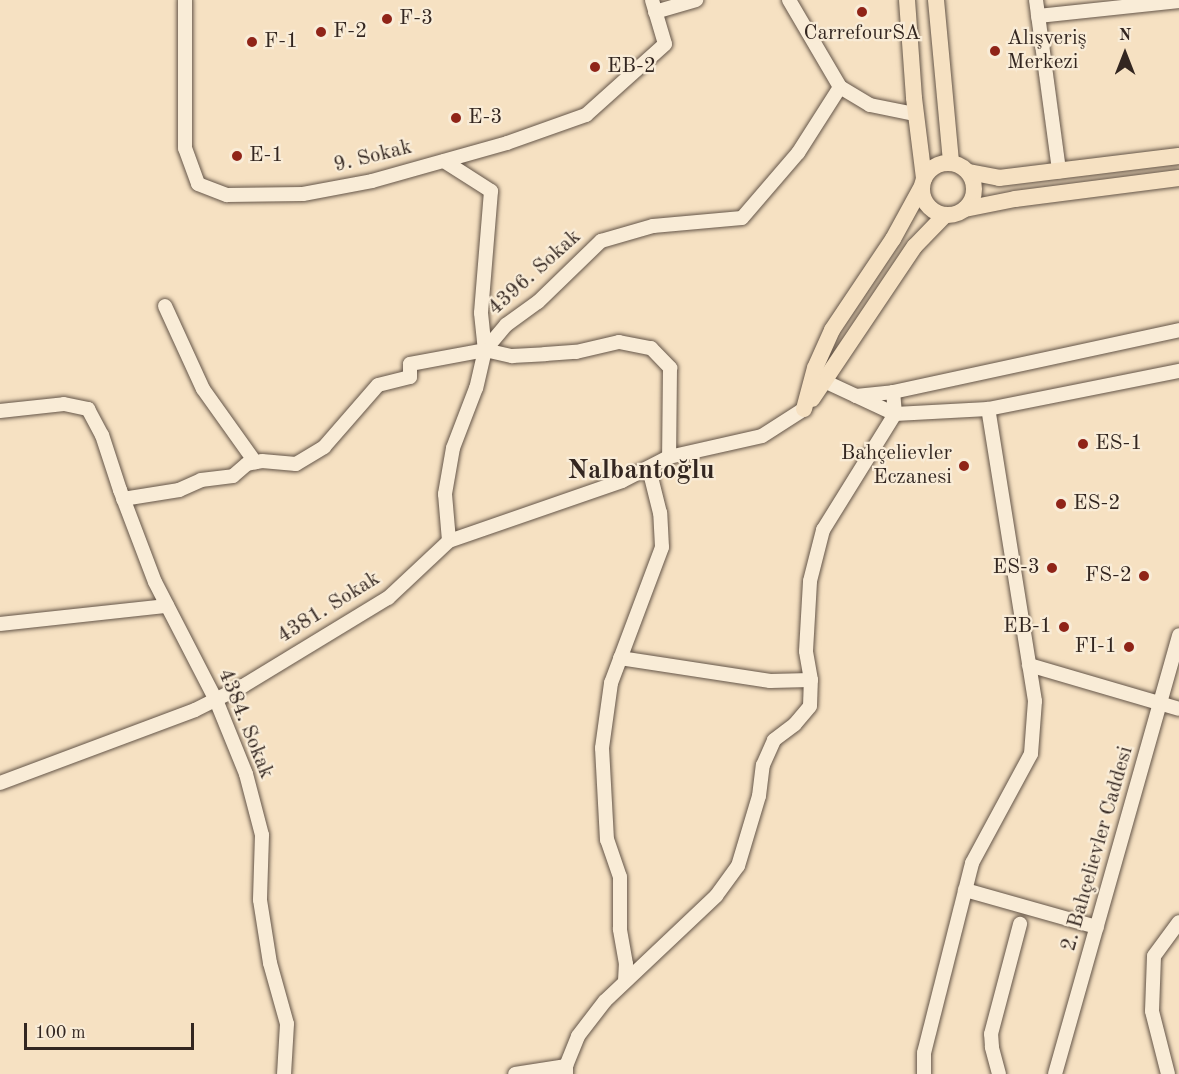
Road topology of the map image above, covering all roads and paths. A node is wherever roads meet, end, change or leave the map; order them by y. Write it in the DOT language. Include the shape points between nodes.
graph roads {
  1 [pos="185,0"];
  2 [pos="696,0"];
  3 [pos="789,0"];
  4 [pos="907,0"];
  5 [pos="936,0"];
  6 [pos="1036,0"];
  7 [pos="1179,1"];
  8 [pos="653,6"];
  9 [pos="1038,16"];
  10 [pos="840,87"];
  11 [pos="915,114"];
  12 [pos="1179,156"];
  13 [pos="444,160"];
  14 [pos="951,162"];
  15 [pos="1059,171"];
  16 [pos="969,172"];
  17 [pos="1179,178"];
  18 [pos="923,182"];
  19 [pos="965,209"];
  20 [pos="945,215"];
  21 [pos="165,306"];
  22 [pos="1179,330"];
  23 [pos="485,350"];
  24 [pos="1179,370"];
  25 [pos="819,375"];
  26 [pos="892,392"];
  27 [pos="856,396"];
  28 [pos="804,409"];
  29 [pos="988,409"];
  30 [pos="0,411"];
  31 [pos="895,414"];
  32 [pos="669,457"];
  33 [pos="255,462"];
  34 [pos="649,469"];
  35 [pos="123,499"];
  36 [pos="448,541"];
  37 [pos="167,606"];
  38 [pos="0,624"];
  39 [pos="1179,635"];
  40 [pos="620,658"];
  41 [pos="1029,665"];
  42 [pos="811,680"];
  43 [pos="216,700"];
  44 [pos="1161,704"];
  45 [pos="1179,708"];
  46 [pos="0,783"];
  47 [pos="965,890"];
  48 [pos="1179,922"];
  49 [pos="1020,924"];
  50 [pos="1097,927"];
  51 [pos="625,981"];
  52 [pos="566,1070"];
  53 [pos="284,1074"];
  54 [pos="515,1074"];
  55 [pos="924,1074"];
  56 [pos="999,1074"];
  57 [pos="1055,1074"];
  58 [pos="1168,1074"];
  1 -- 13 [label="street, 9. Sokak" via="185,148 198,184 227,195 303,194 372,181"];
  2 -- 8 [label="street"];
  3 -- 10 [label="street"];
  4 -- 11 [label="main road"];
  5 -- 14 [label="main road"];
  6 -- 9 [label="street"];
  7 -- 9 [label="street"];
  8 -- 13 [label="street, 9. Sokak" via="665,44 586,115"];
  9 -- 15 [label="street"];
  10 -- 11 [label="street" via="870,105"];
  10 -- 23 [label="street, 4396. Sokak" via="798,153 742,218 653,226 601,242 538,302 506,325"];
  11 -- 18 [label="main road"];
  12 -- 15 [label="main road"];
  13 -- 23 [label="street" via="490,191 481,313"];
  14 -- 16 [label="main road"];
  14 -- 18 [label="main road" via="935,166"];
  15 -- 16 [label="main road" via="999,177"];
  16 -- 19 [label="main road" via="974,195"];
  17 -- 19 [label="main road"];
  18 -- 20 [label="main road" via="922,194 930,208"];
  18 -- 25 [label="main road" via="892,239 832,330"];
  19 -- 20 [label="main road"];
  20 -- 25 [label="main road" via="915,246"];
  21 -- 33 [label="street" via="203,389"];
  22 -- 26 [label="street"];
  23 -- 32 [label="street" via="512,356 576,352 619,342 651,348 670,368"];
  23 -- 33 [label="street" via="410,364 410,377 378,385 324,447 296,464"];
  23 -- 36 [label="street" via="477,388 453,448 445,494"];
  24 -- 29 [label="street"];
  25 -- 27 [label="street"];
  25 -- 28 [label="main road"];
  26 -- 27 [label="street"];
  26 -- 31 [label="street"];
  27 -- 31 [label="street"];
  28 -- 32 [label="street, 4381. Sokak" via="762,435"];
  29 -- 31 [label="street"];
  29 -- 41 [label="street"];
  30 -- 35 [label="street, 4384. Sokak" via="64,404 88,409 102,435"];
  31 -- 42 [label="street" via="823,530 810,581 806,651"];
  32 -- 34 [label="street, 4381. Sokak"];
  33 -- 35 [label="street" via="233,476"];
  34 -- 36 [label="street, 4381. Sokak"];
  34 -- 40 [label="street" via="660,513 662,547"];
  35 -- 37 [label="street, 4384. Sokak"];
  36 -- 43 [label="street, 4381. Sokak" via="388,598"];
  37 -- 38 [label="street"];
  37 -- 43 [label="street, 4384. Sokak"];
  39 -- 44 [label="street, 2. Bahçelievler Caddesi"];
  40 -- 42 [label="street" via="770,681"];
  40 -- 51 [label="street" via="611,682 602,748 607,840 620,877"];
  41 -- 44 [label="street"];
  41 -- 47 [label="street" via="1035,701 1031,754 972,863"];
  42 -- 51 [label="street" via="810,706 774,740 763,765 759,796 738,866 716,896"];
  43 -- 46 [label="street, 4381. Sokak"];
  43 -- 53 [label="street, 4384. Sokak" via="246,774 262,835 260,900 270,963 287,1024"];
  44 -- 45 [label="street"];
  44 -- 50 [label="street, 2. Bahçelievler Caddesi"];
  47 -- 50 [label="street"];
  47 -- 55 [label="street" via="924,1053"];
  48 -- 58 [label="street" via="1154,956 1152,1011"];
  49 -- 56 [label="street" via="991,1034"];
  50 -- 57 [label="street, 2. Bahçelievler Caddesi"];
  51 -- 52 [label="street" via="578,1036"];
  52 -- 54 [label="street"];
}
